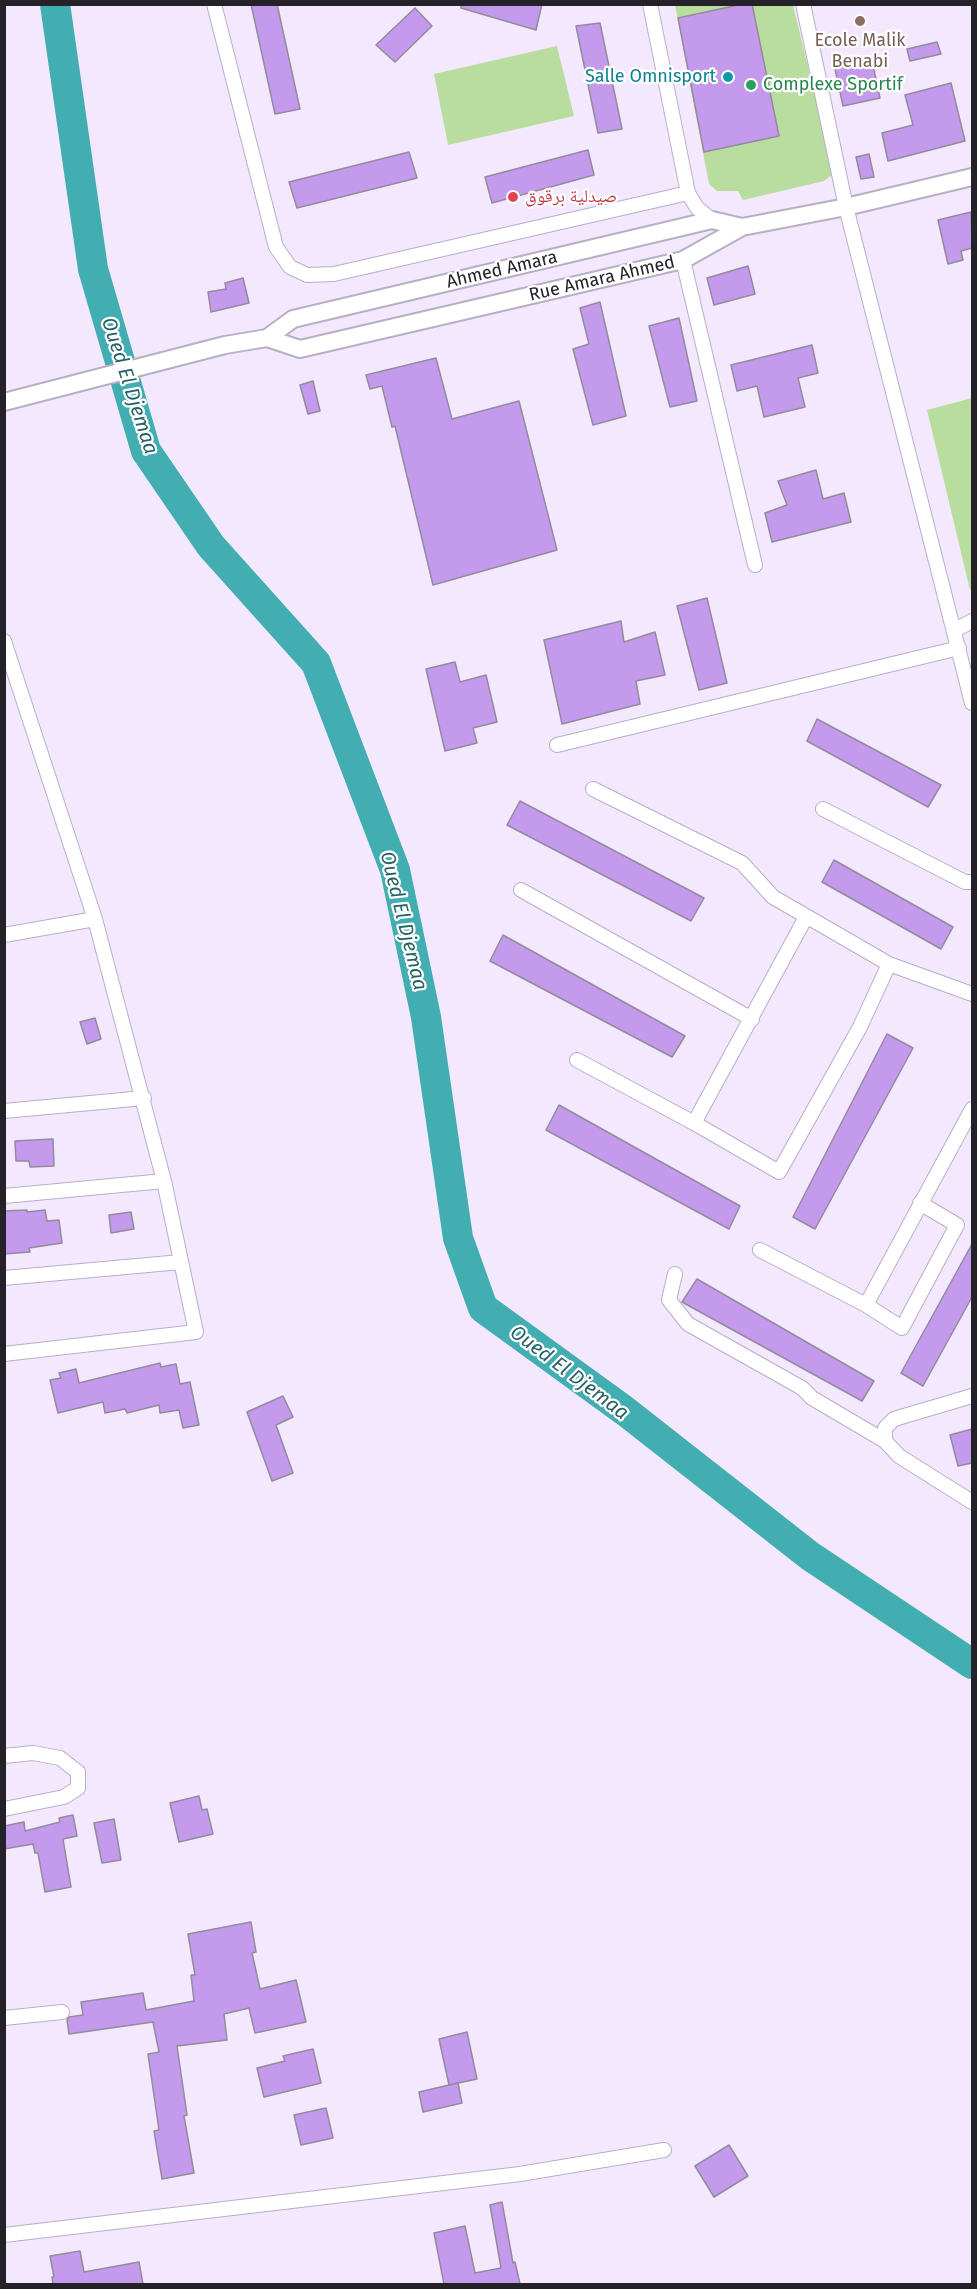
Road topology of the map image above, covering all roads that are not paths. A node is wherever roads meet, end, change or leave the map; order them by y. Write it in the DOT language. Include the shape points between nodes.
graph roads {
  1 [pos="214,4"];
  2 [pos="650,4"];
  3 [pos="803,4"];
  4 [pos="972,177"];
  5 [pos="688,193"];
  6 [pos="846,207"];
  7 [pos="712,220"];
  8 [pos="742,227"];
  9 [pos="683,260"];
  10 [pos="267,338"];
  11 [pos="4,402"];
  12 [pos="755,565"];
  13 [pos="972,621"];
  14 [pos="955,630"];
  15 [pos="4,641"];
  16 [pos="960,648"];
  17 [pos="972,703"];
  18 [pos="557,745"];
  19 [pos="593,789"];
  20 [pos="823,809"];
  21 [pos="972,882"];
  22 [pos="521,890"];
  23 [pos="806,917"];
  24 [pos="95,919"];
  25 [pos="4,935"];
  26 [pos="889,964"];
  27 [pos="972,994"];
  28 [pos="752,1019"];
  29 [pos="578,1060"];
  30 [pos="144,1098"];
  31 [pos="972,1109"];
  32 [pos="4,1111"];
  33 [pos="694,1123"];
  34 [pos="164,1181"];
  35 [pos="4,1196"];
  36 [pos="920,1203"];
  37 [pos="760,1250"];
  38 [pos="181,1262"];
  39 [pos="675,1274"];
  40 [pos="4,1278"];
  41 [pos="866,1305"];
  42 [pos="4,1354"];
  43 [pos="972,1396"];
  44 [pos="885,1441"];
  45 [pos="970,1498"];
  46 [pos="4,1756"];
  47 [pos="4,1809"];
  48 [pos="62,2012"];
  49 [pos="4,2018"];
  50 [pos="664,2150"];
  51 [pos="4,2235"];
  1 -- 5 [label="street" via="276,247 290,267 307,274 334,274"];
  2 -- 5 [label="street"];
  3 -- 6 [label="street"];
  4 -- 6 [label="street, Rue Amara Ahmed"];
  5 -- 7 [label="street" via="697,208"];
  6 -- 8 [label="street, Rue Amara Ahmed"];
  6 -- 14 [label="street"];
  7 -- 8 [label="street, Ahmed Amara"];
  7 -- 10 [label="street, Ahmed Amara" via="293,319"];
  8 -- 9 [label="street, Rue Amara Ahmed"];
  9 -- 10 [label="street, Rue Amara Ahmed" via="300,349"];
  9 -- 12 [label="street"];
  10 -- 11 [label="street, Rue Amara Ahmed" via="225,345"];
  13 -- 14 [label="street"];
  14 -- 16 [label="street"];
  15 -- 24 [label="street"];
  16 -- 17 [label="street"];
  16 -- 18 [label="street"];
  19 -- 23 [label="street" via="742,863 773,897"];
  20 -- 21 [label="street" via="965,882"];
  22 -- 28 [label="street"];
  23 -- 26 [label="street"];
  23 -- 28 [label="street"];
  24 -- 25 [label="street"];
  24 -- 30 [label="street"];
  26 -- 27 [label="street"];
  26 -- 33 [label="street" via="860,1027 779,1172"];
  28 -- 33 [label="street"];
  29 -- 33 [label="street"];
  30 -- 32 [label="street"];
  30 -- 34 [label="street"];
  31 -- 36 [label="street"];
  34 -- 35 [label="street"];
  34 -- 38 [label="street"];
  36 -- 41 [label="street"];
  36 -- 41 [label="street" via="957,1225 902,1328"];
  37 -- 41 [label="street"];
  38 -- 40 [label="street"];
  38 -- 42 [label="street" via="196,1332"];
  39 -- 44 [label="street" via="669,1300 688,1324 802,1388 812,1398"];
  43 -- 44 [label="street" via="894,1419 885,1428"];
  44 -- 45 [label="street" via="899,1456"];
  46 -- 47 [label="street" via="33,1753 60,1758 78,1772 78,1788 64,1797"];
  48 -- 49 [label="street"];
  50 -- 51 [label="street" via="520,2174"];
}
